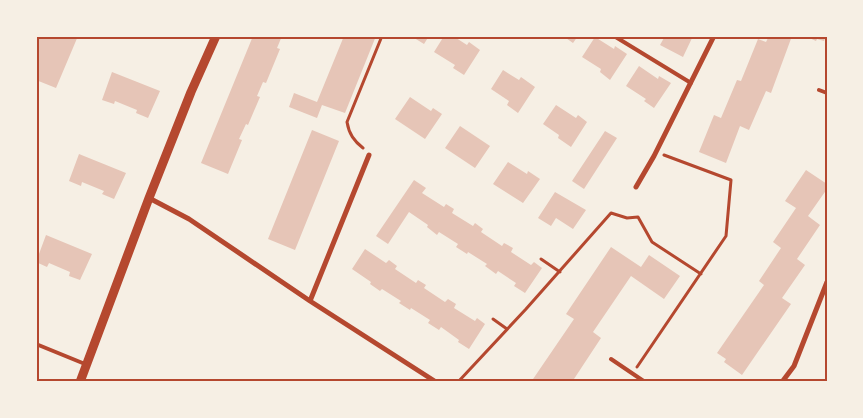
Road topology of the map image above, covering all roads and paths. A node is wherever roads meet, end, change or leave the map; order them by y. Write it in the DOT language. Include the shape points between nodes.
graph roads {
  1 [pos="216,36"];
  2 [pos="382,36"];
  3 [pos="614,36"];
  4 [pos="714,36"];
  5 [pos="691,83"];
  6 [pos="820,90"];
  7 [pos="827,93"];
  8 [pos="656,152"];
  9 [pos="369,155"];
  10 [pos="636,187"];
  11 [pos="149,198"];
  12 [pos="541,259"];
  13 [pos="560,272"];
  14 [pos="701,274"];
  15 [pos="827,282"];
  16 [pos="310,301"];
  17 [pos="493,319"];
  18 [pos="507,329"];
  19 [pos="36,344"];
  20 [pos="611,359"];
  21 [pos="87,364"];
  22 [pos="633,374"];
  23 [pos="80,382"];
  24 [pos="436,382"];
  25 [pos="458,382"];
  26 [pos="645,382"];
  27 [pos="782,382"];
  1 -- 11 [label="street"];
  2 -- 9 [label="path" via="347,122 355,142 368,150"];
  3 -- 5 [label="lane"];
  4 -- 5 [label="street"];
  5 -- 8 [label="street"];
  6 -- 7 [label="lane"];
  8 -- 10 [label="street"];
  8 -- 14 [label="path" via="731,180 726,236"];
  9 -- 16 [label="street"];
  11 -- 16 [label="street" via="189,219"];
  11 -- 21 [label="street"];
  12 -- 13 [label="path"];
  13 -- 14 [label="path" via="611,213 627,218 638,217 652,242"];
  13 -- 18 [label="path"];
  14 -- 22 [label="path"];
  15 -- 27 [label="street" via="794,366"];
  16 -- 24 [label="street"];
  17 -- 18 [label="path"];
  18 -- 25 [label="path"];
  19 -- 21 [label="lane"];
  20 -- 22 [label="lane"];
  21 -- 23 [label="street"];
  22 -- 26 [label="lane"];
}
